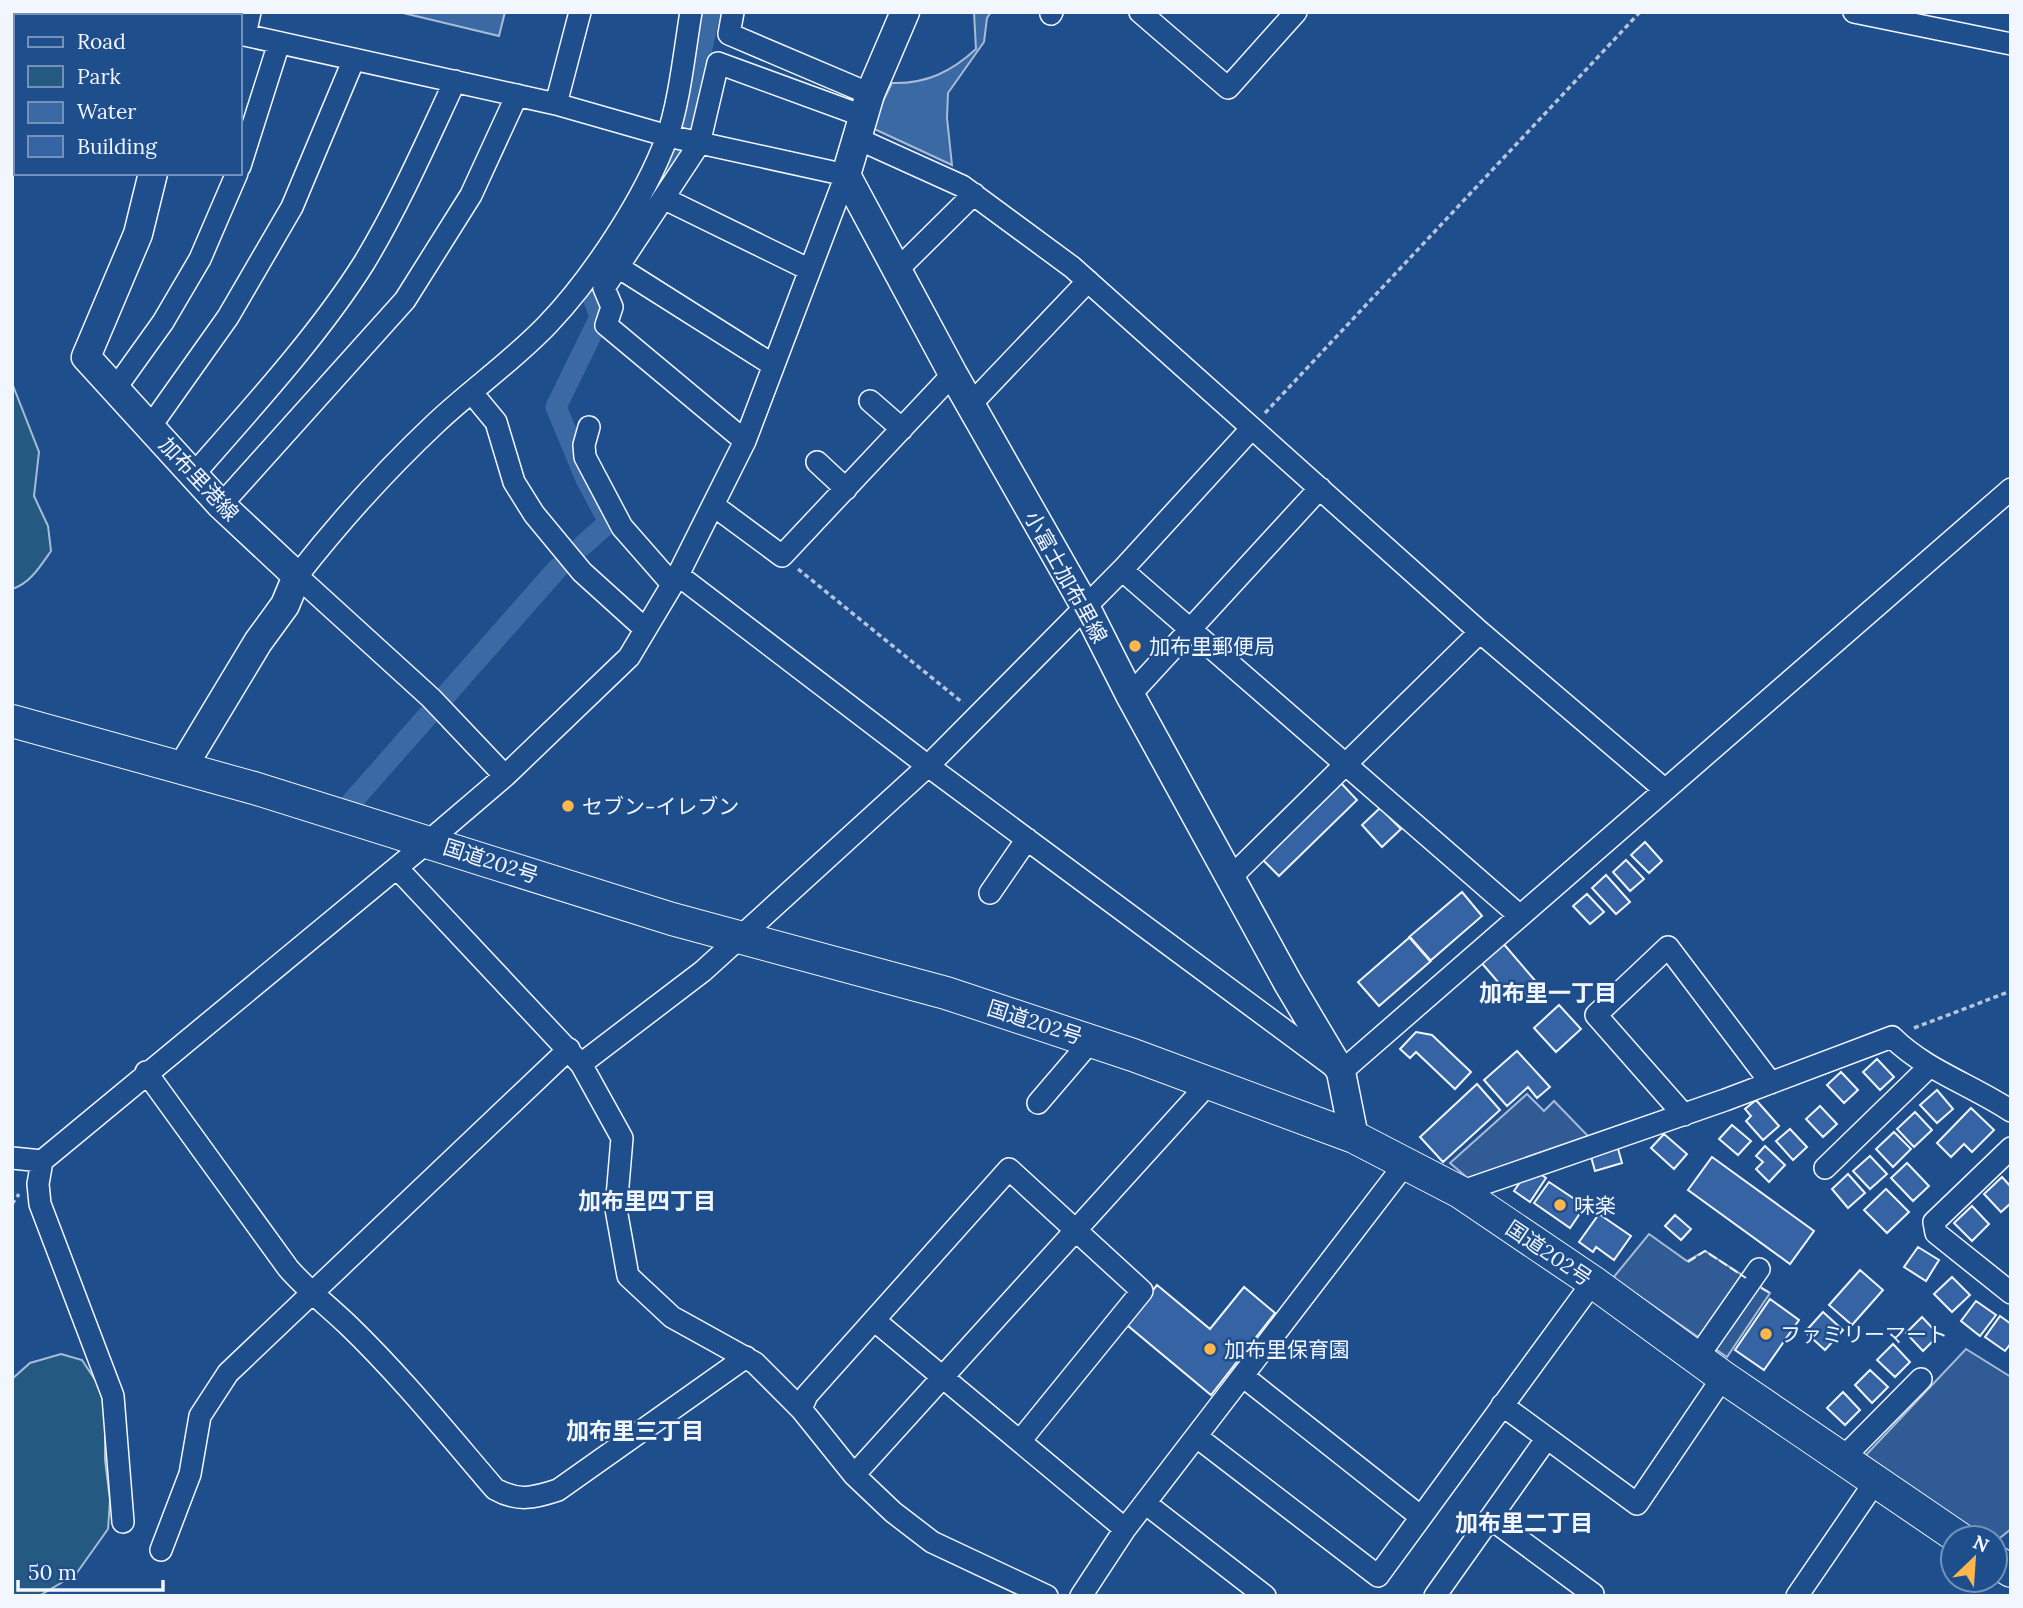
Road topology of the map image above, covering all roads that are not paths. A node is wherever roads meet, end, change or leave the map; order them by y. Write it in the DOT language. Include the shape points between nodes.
graph roads {
  1 [pos="250,12"];
  2 [pos="580,12"];
  3 [pos="691,12"];
  4 [pos="733,12"];
  5 [pos="905,12"];
  6 [pos="1296,12"];
  7 [pos="1854,12"];
  8 [pos="1151,16"];
  9 [pos="729,34"];
  10 [pos="242,35"];
  11 [pos="279,43"];
  12 [pos="2011,44"];
  13 [pos="354,59"];
  14 [pos="718,63"];
  15 [pos="454,81"];
  16 [pos="517,95"];
  17 [pos="556,104"];
  18 [pos="863,116"];
  19 [pos="668,136"];
  20 [pos="699,144"];
  21 [pos="242,160"];
  22 [pos="153,175"];
  23 [pos="236,175"];
  24 [pos="846,175"];
  25 [pos="974,194"];
  26 [pos="663,198"];
  27 [pos="618,267"];
  28 [pos="810,270"];
  29 [pos="896,271"];
  30 [pos="1088,281"];
  31 [pos="774,365"];
  32 [pos="953,374"];
  33 [pos="115,389"];
  34 [pos="472,393"];
  35 [pos="870,401"];
  36 [pos="970,405"];
  37 [pos="150,427"];
  38 [pos="589,427"];
  39 [pos="1252,428"];
  40 [pos="902,429"];
  41 [pos="745,441"];
  42 [pos="817,462"];
  43 [pos="193,475"];
  44 [pos="1320,488"];
  45 [pos="846,489"];
  46 [pos="2011,489"];
  47 [pos="221,505"];
  48 [pos="713,505"];
  49 [pos="1122,570"];
  50 [pos="297,576"];
  51 [pos="675,579"];
  52 [pos="1085,606"];
  53 [pos="645,629"];
  54 [pos="1190,629"];
  55 [pos="1480,632"];
  56 [pos="1130,695"];
  57 [pos="12,721"];
  58 [pos="1344,764"];
  59 [pos="928,766"];
  60 [pos="182,768"];
  61 [pos="505,776"];
  62 [pos="1658,784"];
  63 [pos="1027,839"];
  64 [pos="429,841"];
  65 [pos="397,868"];
  66 [pos="1230,878"];
  67 [pos="990,893"];
  68 [pos="1514,910"];
  69 [pos="740,938"];
  70 [pos="1091,1041"];
  71 [pos="575,1056"];
  72 [pos="1930,1066"];
  73 [pos="146,1072"];
  74 [pos="1341,1072"];
  75 [pos="1209,1083"];
  76 [pos="1771,1083"];
  77 [pos="1038,1103"];
  78 [pos="2011,1111"];
  79 [pos="1684,1115"];
  80 [pos="1354,1138"];
  81 [pos="2011,1148"];
  82 [pos="12,1158"];
  83 [pos="42,1161"];
  84 [pos="1405,1164"];
  85 [pos="1825,1168"];
  86 [pos="1460,1192"];
  87 [pos="1076,1229"];
  88 [pos="1759,1269"];
  89 [pos="1593,1282"];
  90 [pos="2011,1293"];
  91 [pos="312,1295"];
  92 [pos="874,1320"];
  93 [pos="747,1357"];
  94 [pos="1697,1359"];
  95 [pos="1244,1377"];
  96 [pos="1723,1377"];
  97 [pos="942,1378"];
  98 [pos="1921,1379"];
  99 [pos="1502,1405"];
  100 [pos="801,1409"];
  101 [pos="1197,1437"];
  102 [pos="1546,1438"];
  103 [pos="1020,1441"];
  104 [pos="1841,1460"];
  105 [pos="854,1475"];
  106 [pos="1875,1482"];
  107 [pos="1145,1503"];
  108 [pos="1421,1517"];
  109 [pos="1490,1518"];
  110 [pos="123,1522"];
  111 [pos="1939,1525"];
  112 [pos="1125,1529"];
  113 [pos="161,1550"];
  114 [pos="1593,1594"];
  115 [pos="1047,1596"];
  116 [pos="1081,1596"];
  117 [pos="1265,1596"];
  118 [pos="1435,1596"];
  119 [pos="1797,1596"];
  1 -- 10 [label="street"];
  2 -- 17 [label="street"];
  3 -- 19 [label="street"];
  4 -- 9 [label="street"];
  5 -- 18 [label="main road"];
  6 -- 8 [label="street" via="1228,88"];
  7 -- 12 [label="street"];
  9 -- 14 [label="street"];
  9 -- 18 [label="street"];
  10 -- 11 [label="street"];
  11 -- 13 [label="street"];
  11 -- 21 [label="street"];
  13 -- 15 [label="street"];
  13 -- 37 [label="street" via="292,207 228,317"];
  14 -- 18 [label="street"];
  14 -- 20 [label="street"];
  15 -- 16 [label="street"];
  15 -- 43 [label="street" via="403,193 363,264"];
  16 -- 17 [label="street"];
  16 -- 47 [label="street" via="471,195 405,300"];
  17 -- 19 [label="street"];
  18 -- 24 [label="main road"];
  18 -- 25 [label="street"];
  19 -- 20 [label="street"];
  19 -- 34 [label="street" via="635,202 584,283 547,326"];
  20 -- 24 [label="street"];
  20 -- 26 [label="street"];
  22 -- 33 [label="main road, 加布里港線" via="138,234 86,358"];
  23 -- 33 [label="street" via="200,259 163,322"];
  24 -- 28 [label="street"];
  24 -- 29 [label="main road, 小富士加布里線"];
  25 -- 29 [label="street"];
  25 -- 30 [label="street"];
  26 -- 27 [label="street"];
  26 -- 28 [label="street"];
  27 -- 31 [label="street"];
  27 -- 41 [label="street" via="604,288 612,307 606,324"];
  28 -- 31 [label="street"];
  29 -- 32 [label="main road, 小富士加布里線"];
  30 -- 36 [label="street"];
  30 -- 39 [label="street"];
  31 -- 41 [label="street"];
  32 -- 36 [label="main road, 小富士加布里線"];
  32 -- 40 [label="street"];
  33 -- 37 [label="main road, 加布里港線"];
  34 -- 50 [label="street" via="375,484"];
  34 -- 53 [label="street" via="496,422 514,482 534,514 582,572"];
  35 -- 40 [label="street"];
  36 -- 52 [label="main road, 小富士加布里線"];
  37 -- 43 [label="main road, 加布里港線"];
  38 -- 51 [label="street" via="586,457 622,527"];
  39 -- 44 [label="street"];
  39 -- 49 [label="street"];
  40 -- 45 [label="street"];
  41 -- 48 [label="street"];
  42 -- 45 [label="street"];
  43 -- 47 [label="main road, 加布里港線"];
  44 -- 54 [label="street"];
  44 -- 55 [label="street"];
  45 -- 48 [label="street" via="782,556"];
  46 -- 62 [label="street"];
  47 -- 50 [label="main road, 加布里港線"];
  48 -- 51 [label="street"];
  49 -- 52 [label="street"];
  49 -- 54 [label="street"];
  50 -- 60 [label="main road" via="285,606 257,642"];
  50 -- 61 [label="street" via="436,703"];
  51 -- 53 [label="street"];
  51 -- 59 [label="street"];
  52 -- 56 [label="main road, 小富士加布里線"];
  52 -- 59 [label="street"];
  53 -- 61 [label="street" via="629,657"];
  54 -- 56 [label="street"];
  54 -- 58 [label="street"];
  55 -- 58 [label="street"];
  55 -- 62 [label="street"];
  56 -- 66 [label="main road, 小富士加布里線"];
  57 -- 60 [label="highway, 国道202号"];
  58 -- 66 [label="street"];
  58 -- 68 [label="street"];
  59 -- 63 [label="street"];
  59 -- 69 [label="street"];
  60 -- 64 [label="highway, 国道202号"];
  61 -- 64 [label="street"];
  62 -- 68 [label="street"];
  63 -- 67 [label="street"];
  63 -- 74 [label="street"];
  64 -- 65 [label="street"];
  64 -- 69 [label="highway, 国道202号"];
  65 -- 71 [label="street"];
  65 -- 73 [label="street"];
  66 -- 74 [label="main road, 小富士加布里線"];
  68 -- 74 [label="street"];
  69 -- 70 [label="highway, 国道202号" via="946,993"];
  69 -- 71 [label="street" via="659,1007"];
  70 -- 75 [label="highway, 国道202号"];
  70 -- 77 [label="street"];
  71 -- 91 [label="street"];
  71 -- 93 [label="street" via="622,1138 616,1209 628,1276 672,1317"];
  72 -- 76 [label="street" via="1892,1037"];
  72 -- 78 [label="street"];
  72 -- 85 [label="street"];
  73 -- 83 [label="street"];
  73 -- 91 [label="street"];
  74 -- 80 [label="main road, 小富士加布里線"];
  75 -- 80 [label="highway, 国道202号"];
  75 -- 87 [label="street"];
  76 -- 79 [label="street"];
  76 -- 79 [label="street" via="1668,947 1596,1015"];
  79 -- 86 [label="street"];
  80 -- 84 [label="highway, 国道202号"];
  81 -- 90 [label="street" via="1934,1222 1936,1233"];
  82 -- 83 [label="street"];
  83 -- 110 [label="street" via="40,1204 113,1396"];
  84 -- 86 [label="highway, 国道202号"];
  84 -- 95 [label="street"];
  86 -- 89 [label="highway, 国道202号"];
  87 -- 92 [label="street" via="1009,1170"];
  87 -- 97 [label="street"];
  87 -- 103 [label="street" via="1142,1291"];
  88 -- 94 [label="street"];
  89 -- 94 [label="highway, 国道202号"];
  89 -- 99 [label="street"];
  91 -- 93 [label="street" via="345,1322 418,1398 495,1489 511,1498 535,1498 558,1490"];
  91 -- 113 [label="street" via="228,1374 200,1416 190,1474"];
  92 -- 97 [label="street"];
  92 -- 100 [label="street" via="807,1395"];
  93 -- 100 [label="street"];
  94 -- 96 [label="highway, 国道202号"];
  95 -- 101 [label="street"];
  95 -- 108 [label="street"];
  96 -- 102 [label="street" via="1637,1504"];
  96 -- 104 [label="highway, 国道202号"];
  97 -- 103 [label="street"];
  97 -- 105 [label="street"];
  98 -- 104 [label="street"];
  99 -- 102 [label="street"];
  99 -- 108 [label="street"];
  100 -- 105 [label="street"];
  101 -- 107 [label="street"];
  101 -- 108 [label="street" via="1378,1576"];
  102 -- 109 [label="street"];
  103 -- 112 [label="street"];
  104 -- 106 [label="highway, 国道202号"];
  105 -- 115 [label="street" via="932,1542"];
  106 -- 111 [label="highway, 国道202号"];
  106 -- 119 [label="street"];
  107 -- 112 [label="street"];
  107 -- 117 [label="street"];
  109 -- 114 [label="street"];
  109 -- 118 [label="street"];
  112 -- 116 [label="street"];
}
